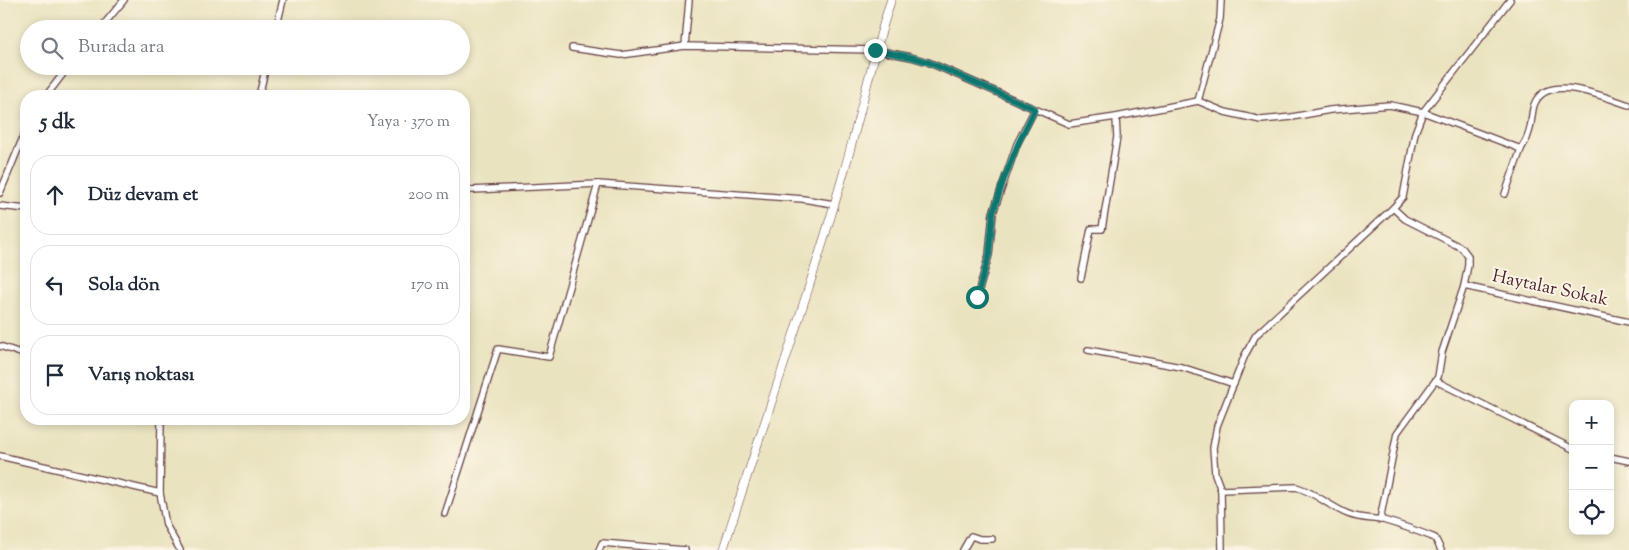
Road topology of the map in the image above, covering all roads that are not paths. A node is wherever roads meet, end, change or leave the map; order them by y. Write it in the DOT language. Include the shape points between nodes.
graph roads {
  1 [pos="124,0"];
  2 [pos="283,0"];
  3 [pos="688,0"];
  4 [pos="891,0"];
  5 [pos="1221,0"];
  6 [pos="1510,0"];
  7 [pos="107,20"];
  8 [pos="278,20"];
  9 [pos="685,46"];
  10 [pos="572,48"];
  11 [pos="875,50"];
  12 [pos="62,75"];
  13 [pos="264,75"];
  14 [pos="51,90"];
  15 [pos="260,90"];
  16 [pos="1198,102"];
  17 [pos="1629,105"];
  18 [pos="1035,109"];
  19 [pos="1423,112"];
  20 [pos="1116,117"];
  21 [pos="20,145"];
  22 [pos="1521,149"];
  23 [pos="598,184"];
  24 [pos="470,190"];
  25 [pos="0,193"];
  26 [pos="1504,194"];
  27 [pos="834,204"];
  28 [pos="0,206"];
  29 [pos="20,208"];
  30 [pos="1392,208"];
  31 [pos="1082,278"];
  32 [pos="1464,286"];
  33 [pos="977,297"];
  34 [pos="1629,322"];
  35 [pos="0,346"];
  36 [pos="1088,350"];
  37 [pos="20,353"];
  38 [pos="1436,380"];
  39 [pos="1234,384"];
  40 [pos="162,425"];
  41 [pos="1569,447"];
  42 [pos="0,456"];
  43 [pos="1614,458"];
  44 [pos="1629,461"];
  45 [pos="1221,490"];
  46 [pos="160,493"];
  47 [pos="445,514"];
  48 [pos="1380,520"];
  49 [pos="992,539"];
  50 [pos="180,550"];
  51 [pos="599,550"];
  52 [pos="685,550"];
  53 [pos="723,550"];
  54 [pos="963,550"];
  55 [pos="1222,550"];
  56 [pos="1441,550"];
  1 -- 7 [label="street"];
  2 -- 8 [label="street"];
  3 -- 9 [label="street"];
  4 -- 11 [label="street"];
  5 -- 16 [label="street" via="1220,19"];
  6 -- 19 [label="street"];
  9 -- 10 [label="street" via="621,54"];
  9 -- 11 [label="street"];
  11 -- 18 [label="street" via="928,62"];
  11 -- 27 [label="street"];
  12 -- 14 [label="street"];
  13 -- 15 [label="street"];
  16 -- 19 [label="street" via="1261,120 1390,105"];
  16 -- 20 [label="street"];
  17 -- 22 [label="street" via="1582,90 1553,88 1540,94 1534,104 1529,135"];
  18 -- 20 [label="street" via="1069,124"];
  18 -- 33 [label="street" via="1018,144 993,213 989,255"];
  19 -- 22 [label="street"];
  19 -- 30 [label="street" via="1415,133 1403,196"];
  20 -- 31 [label="street" via="1117,137 1102,229 1091,229"];
  21 -- 25 [label="street"];
  22 -- 26 [label="street"];
  23 -- 24 [label="street"];
  23 -- 27 [label="street"];
  23 -- 47 [label="street" via="549,357 498,350"];
  27 -- 53 [label="street"];
  28 -- 29 [label="street"];
  30 -- 32 [label="street" via="1405,219 1462,248 1468,256"];
  30 -- 39 [label="street" via="1256,335"];
  32 -- 34 [label="street, Haytalar Sokak"];
  32 -- 38 [label="street"];
  35 -- 37 [label="street"];
  36 -- 39 [label="street" via="1181,367"];
  38 -- 41 [label="street"];
  38 -- 48 [label="street" via="1396,433"];
  39 -- 45 [label="street" via="1212,448 1215,474"];
  40 -- 46 [label="street"];
  42 -- 46 [label="street"];
  43 -- 44 [label="street"];
  45 -- 48 [label="street" via="1296,487 1349,515"];
  45 -- 55 [label="street"];
  46 -- 50 [label="street" via="166,524"];
  48 -- 56 [label="street" via="1434,538"];
  49 -- 54 [label="street" via="972,536"];
  51 -- 52 [label="street" via="602,543"];
}
